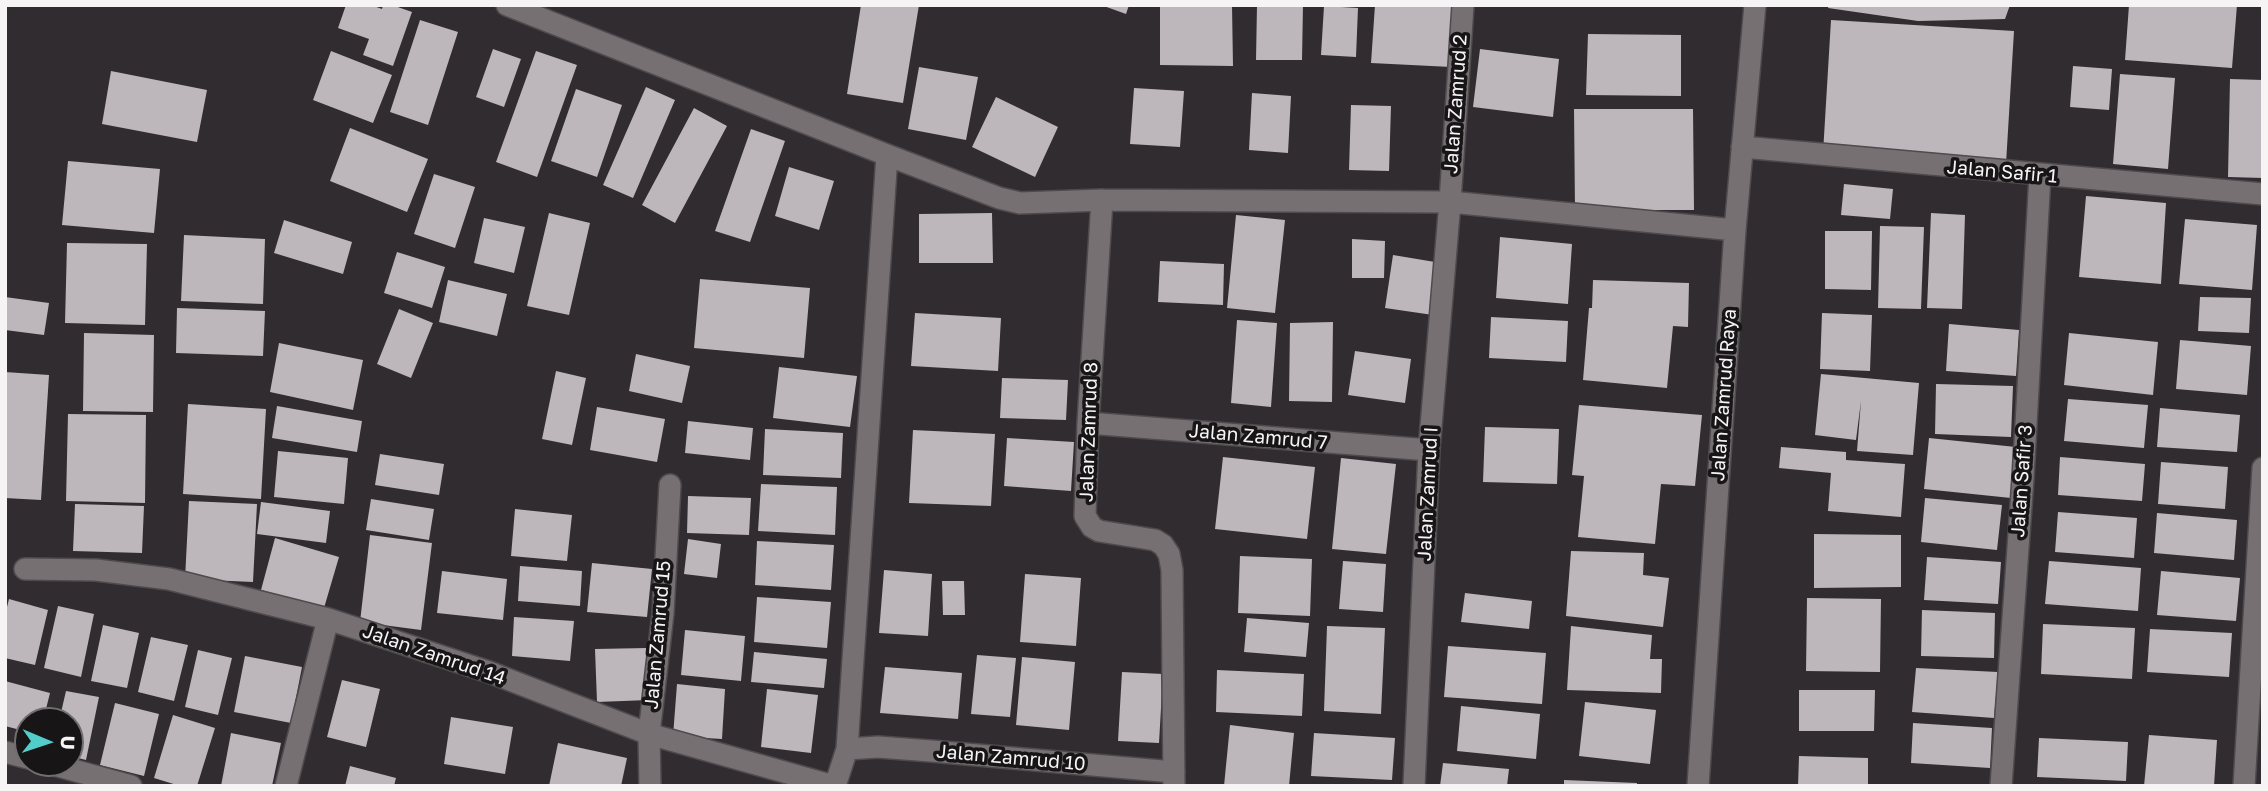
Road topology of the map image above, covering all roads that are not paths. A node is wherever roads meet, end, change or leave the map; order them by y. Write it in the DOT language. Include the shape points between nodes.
graph roads {
  1 [pos="507,5"];
  2 [pos="1463,5"];
  3 [pos="1755,5"];
  4 [pos="1742,147"];
  5 [pos="887,156"];
  6 [pos="2040,175"];
  7 [pos="2263,194"];
  8 [pos="1101,200"];
  9 [pos="1450,202"];
  10 [pos="1735,230"];
  11 [pos="1087,424"];
  12 [pos="1429,450"];
  13 [pos="2263,467"];
  14 [pos="670,485"];
  15 [pos="24,569"];
  16 [pos="328,619"];
  17 [pos="649,734"];
  18 [pos="847,749"];
  19 [pos="84,773"];
  20 [pos="1174,779"];
  21 [pos="131,786"];
  22 [pos="286,786"];
  23 [pos="650,786"];
  24 [pos="835,786"];
  25 [pos="1414,786"];
  26 [pos="1698,786"];
  27 [pos="2001,786"];
  28 [pos="2244,786"];
  1 -- 5 [label="street"];
  2 -- 9 [label="street, Jalan Zamrud 2"];
  3 -- 4 [label="street, Jalan Zamrud Raya"];
  4 -- 6 [label="street, Jalan Safir 1"];
  4 -- 10 [label="street, Jalan Zamrud Raya"];
  5 -- 8 [label="street" via="1020,203"];
  5 -- 18 [label="street"];
  6 -- 7 [label="street, Jalan Safir 1"];
  6 -- 27 [label="street, Jalan Safir 3"];
  8 -- 9 [label="street"];
  8 -- 11 [label="street, Jalan Zamrud 8"];
  9 -- 10 [label="street"];
  9 -- 12 [label="street, Jalan Zamrud I"];
  10 -- 26 [label="street, Jalan Zamrud Raya"];
  11 -- 12 [label="street, Jalan Zamrud 7"];
  11 -- 20 [label="street, Jalan Zamrud 8" via="1085,516 1092,527 1105,533 1155,540 1163,545 1172,570"];
  12 -- 25 [label="street, Jalan Zamrud I"];
  13 -- 28 [label="street"];
  14 -- 17 [label="street, Jalan Zamrud 15" via="663,612"];
  15 -- 16 [label="street, Jalan Zamrud 14" via="96,570 169,579"];
  16 -- 17 [label="street, Jalan Zamrud 14" via="489,672"];
  16 -- 22 [label="street"];
  17 -- 23 [label="street, Jalan Zamrud 15"];
  17 -- 24 [label="street, Jalan Zamrud 14"];
  18 -- 20 [label="street, Jalan Zamrud 10" via="931,751"];
  18 -- 24 [label="street"];
  19 -- 21 [label="street"];
}
